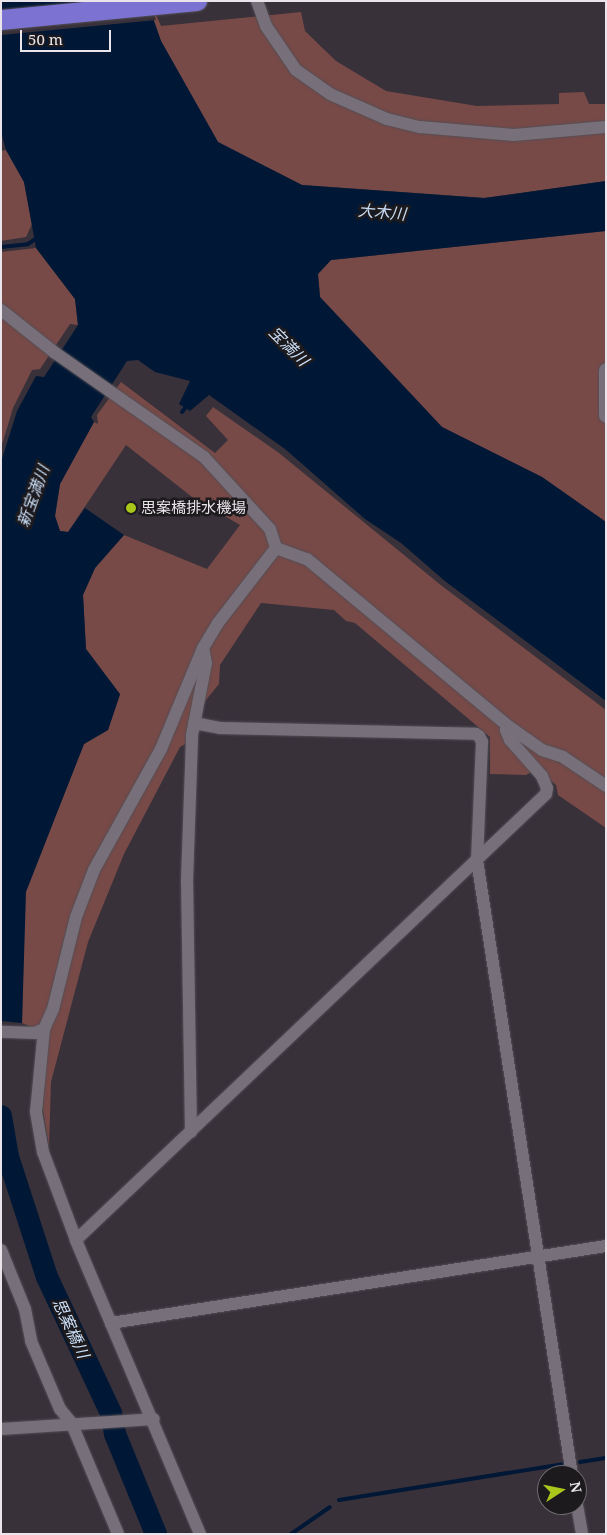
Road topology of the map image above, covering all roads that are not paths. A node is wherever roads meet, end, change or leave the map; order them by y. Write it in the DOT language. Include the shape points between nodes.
graph roads {
  1 [pos="198,1"];
  2 [pos="257,1"];
  3 [pos="1,20"];
  4 [pos="606,127"];
  5 [pos="1,310"];
  6 [pos="606,370"];
  7 [pos="606,415"];
  8 [pos="276,548"];
  9 [pos="203,648"];
  10 [pos="194,723"];
  11 [pos="508,726"];
  12 [pos="606,786"];
  13 [pos="477,860"];
  14 [pos="40,1031"];
  15 [pos="1,1032"];
  16 [pos="191,1132"];
  17 [pos="76,1240"];
  18 [pos="606,1246"];
  19 [pos="1,1250"];
  20 [pos="539,1257"];
  21 [pos="111,1323"];
  22 [pos="154,1419"];
  23 [pos="71,1422"];
  24 [pos="1,1429"];
  25 [pos="570,1465"];
  26 [pos="579,1515"];
  27 [pos="118,1534"];
  28 [pos="200,1534"];
  29 [pos="582,1534"];
  1 -- 3 [label="highway"];
  2 -- 4 [label="street" via="266,26 296,70 330,94 387,119 420,127 514,135"];
  5 -- 8 [label="street" via="54,352 204,457 270,529"];
  6 -- 7 [label="street"];
  8 -- 9 [label="street" via="218,623"];
  8 -- 11 [label="street" via="307,559"];
  9 -- 10 [label="street" via="206,663"];
  9 -- 14 [label="street" via="161,749 94,870 76,917 53,1009"];
  10 -- 13 [label="street" via="220,728 476,734 482,742"];
  10 -- 16 [label="street" via="187,881"];
  11 -- 12 [label="street" via="542,750 563,757"];
  11 -- 13 [label="street" via="506,730 510,740 542,776 546,794"];
  13 -- 16 [label="street"];
  13 -- 20 [label="street"];
  14 -- 15 [label="street"];
  14 -- 17 [label="street" via="36,1112 43,1152"];
  16 -- 17 [label="street"];
  17 -- 21 [label="street"];
  18 -- 20 [label="street"];
  19 -- 23 [label="street" via="25,1310 32,1341 60,1409"];
  20 -- 21 [label="street"];
  20 -- 25 [label="street"];
  21 -- 22 [label="street"];
  22 -- 23 [label="street"];
  22 -- 28 [label="street"];
  23 -- 24 [label="street" via="44,1428"];
  23 -- 27 [label="street"];
  26 -- 29 [label="street"];
}
